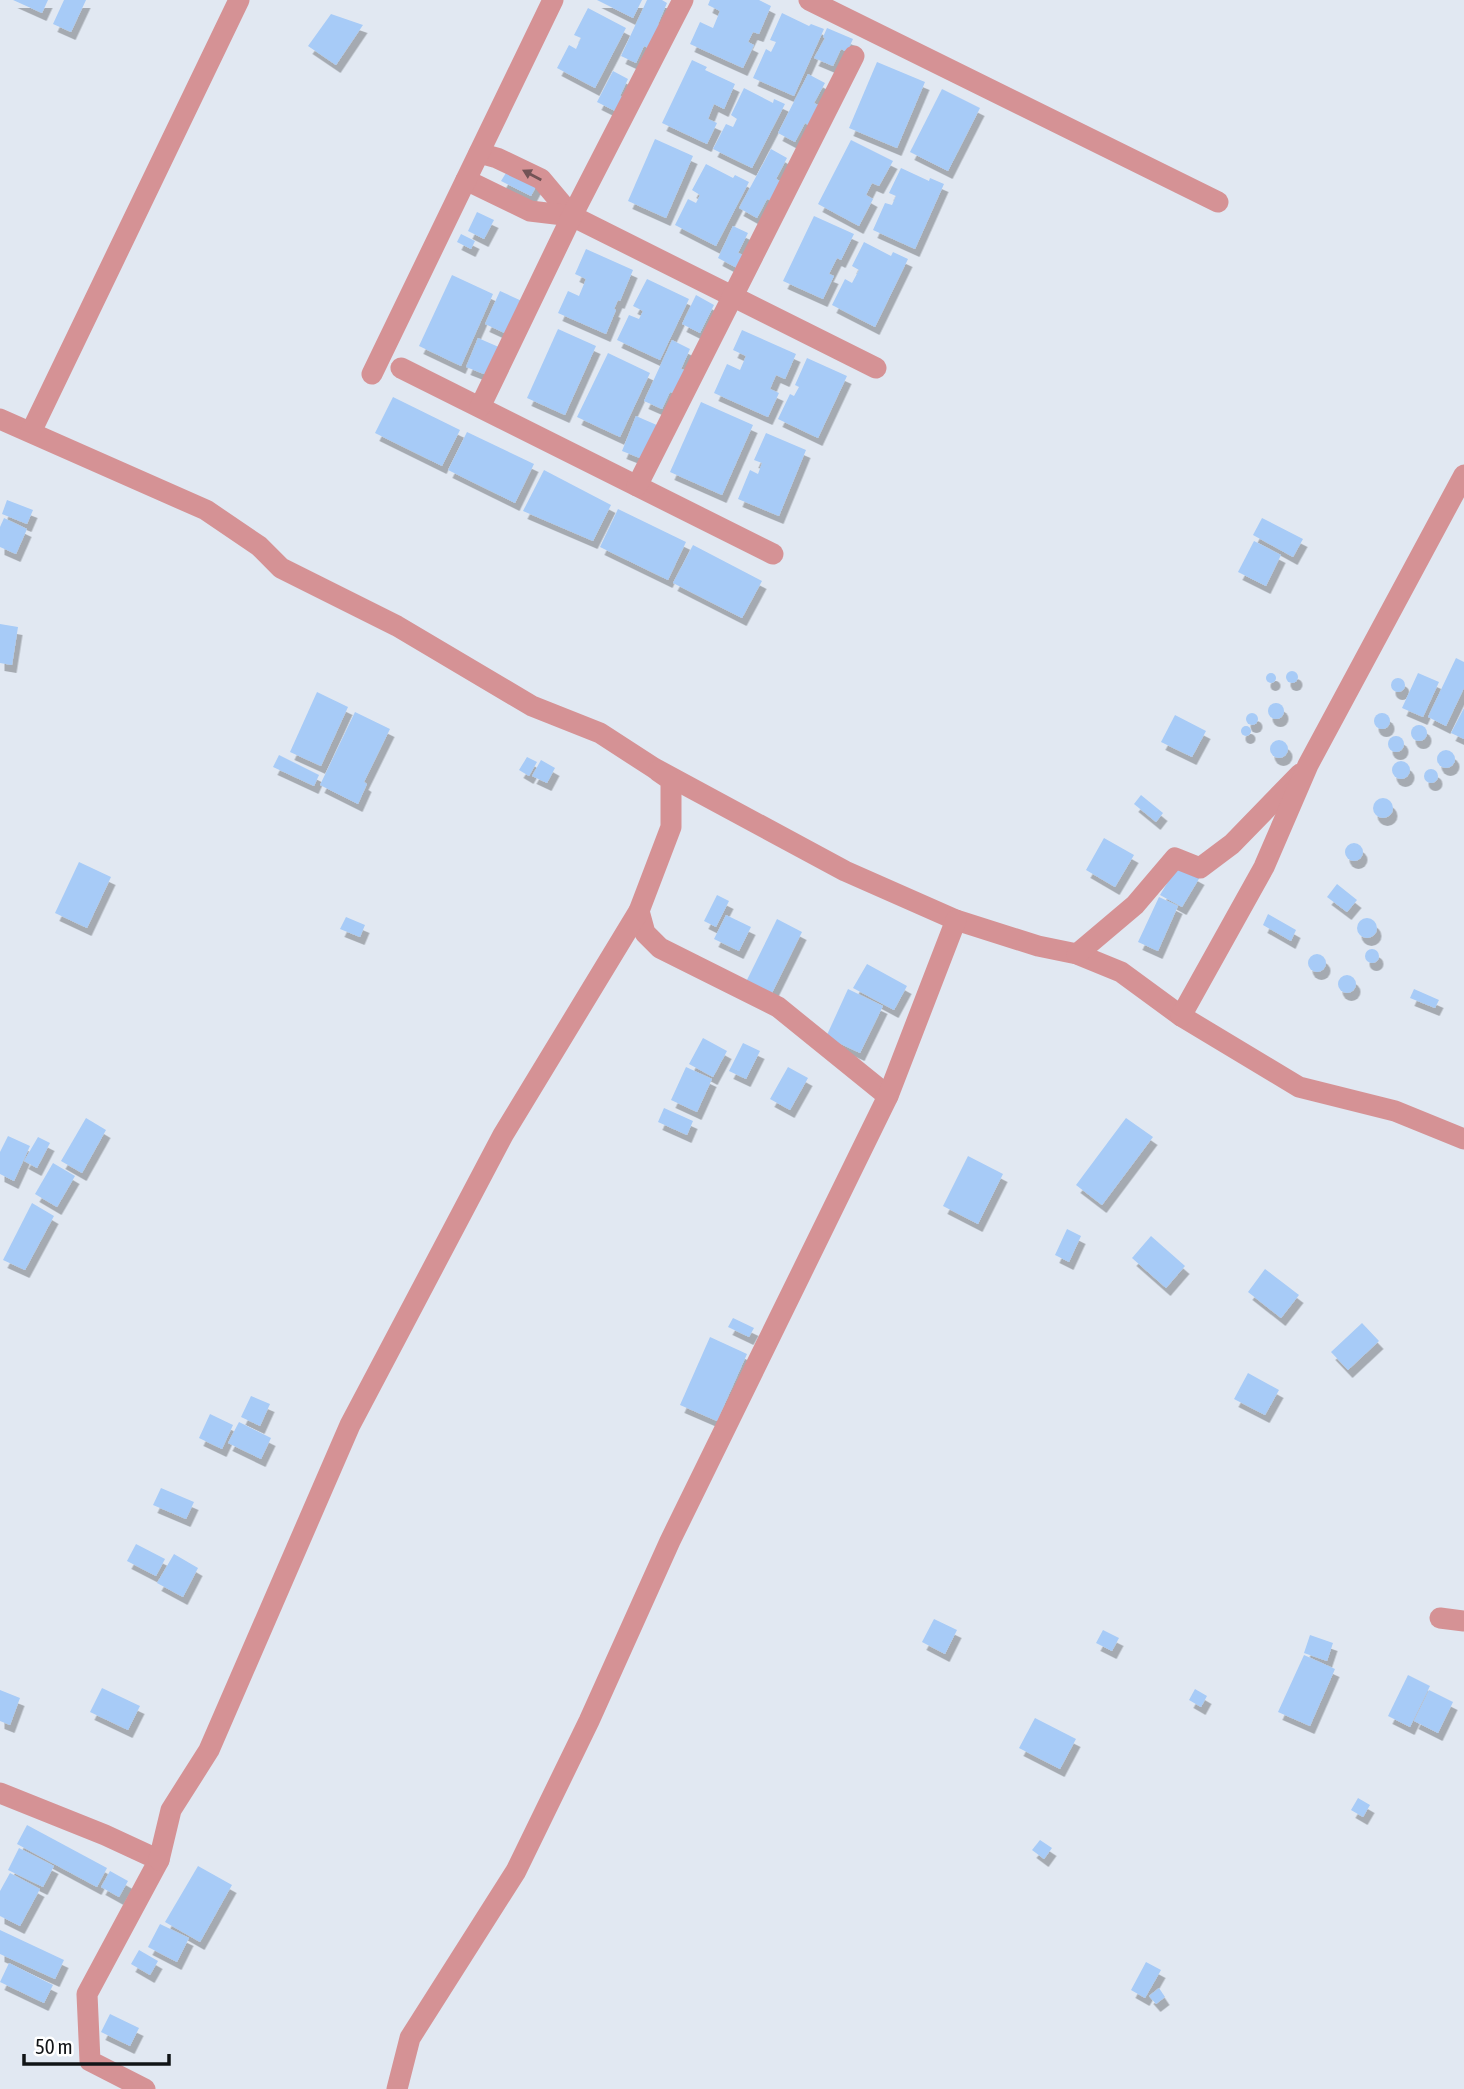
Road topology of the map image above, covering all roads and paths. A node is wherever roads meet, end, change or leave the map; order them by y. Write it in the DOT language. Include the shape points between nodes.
graph roads {
  1 [pos="239,0"];
  2 [pos="553,0"];
  3 [pos="683,0"];
  4 [pos="809,0"];
  5 [pos="854,56"];
  6 [pos="479,153"];
  7 [pos="466,180"];
  8 [pos="1218,202"];
  9 [pos="572,216"];
  10 [pos="733,296"];
  11 [pos="401,368"];
  12 [pos="876,368"];
  13 [pos="372,374"];
  14 [pos="480,407"];
  15 [pos="0,419"];
  16 [pos="31,432"];
  17 [pos="1464,475"];
  18 [pos="637,486"];
  19 [pos="773,554"];
  20 [pos="1308,765"];
  21 [pos="654,768"];
  22 [pos="639,911"];
  23 [pos="956,920"];
  24 [pos="1077,954"];
  25 [pos="1181,1016"];
  26 [pos="888,1096"];
  27 [pos="1464,1139"];
  28 [pos="1440,1618"];
  29 [pos="1464,1621"];
  30 [pos="0,1793"];
  31 [pos="159,1860"];
  32 [pos="145,2089"];
  33 [pos="397,2089"];
  1 -- 16 [label="street"];
  2 -- 6 [label="street"];
  3 -- 9 [label="street"];
  4 -- 8 [label="street"];
  5 -- 10 [label="street"];
  6 -- 7 [label="street"];
  9 -- 6 [label="street, one-way" via="541,179"];
  7 -- 9 [label="street" via="530,211"];
  7 -- 13 [label="street"];
  9 -- 10 [label="street"];
  9 -- 14 [label="street"];
  10 -- 12 [label="street"];
  10 -- 18 [label="street"];
  11 -- 14 [label="street"];
  14 -- 18 [label="street"];
  15 -- 16 [label="street"];
  16 -- 21 [label="street" via="206,510 259,546 281,568 397,626 532,706 600,733"];
  17 -- 20 [label="street"];
  18 -- 19 [label="street"];
  20 -- 24 [label="street" via="1232,844 1200,868 1175,858 1135,905"];
  20 -- 25 [label="street" via="1264,867"];
  21 -- 22 [label="street" via="671,780 671,827"];
  21 -- 23 [label="street" via="845,871"];
  22 -- 26 [label="street" via="645,933 660,948 778,1007"];
  22 -- 31 [label="street" via="503,1135 350,1425 209,1750 171,1810"];
  23 -- 24 [label="street"];
  23 -- 26 [label="street"];
  24 -- 25 [label="street" via="1121,972"];
  25 -- 27 [label="street" via="1299,1087 1395,1111"];
  26 -- 33 [label="street" via="670,1541 516,1871 410,2038"];
  28 -- 29 [label="street"];
  30 -- 31 [label="street"];
  31 -- 32 [label="street" via="87,1994 90,2061"];
}
